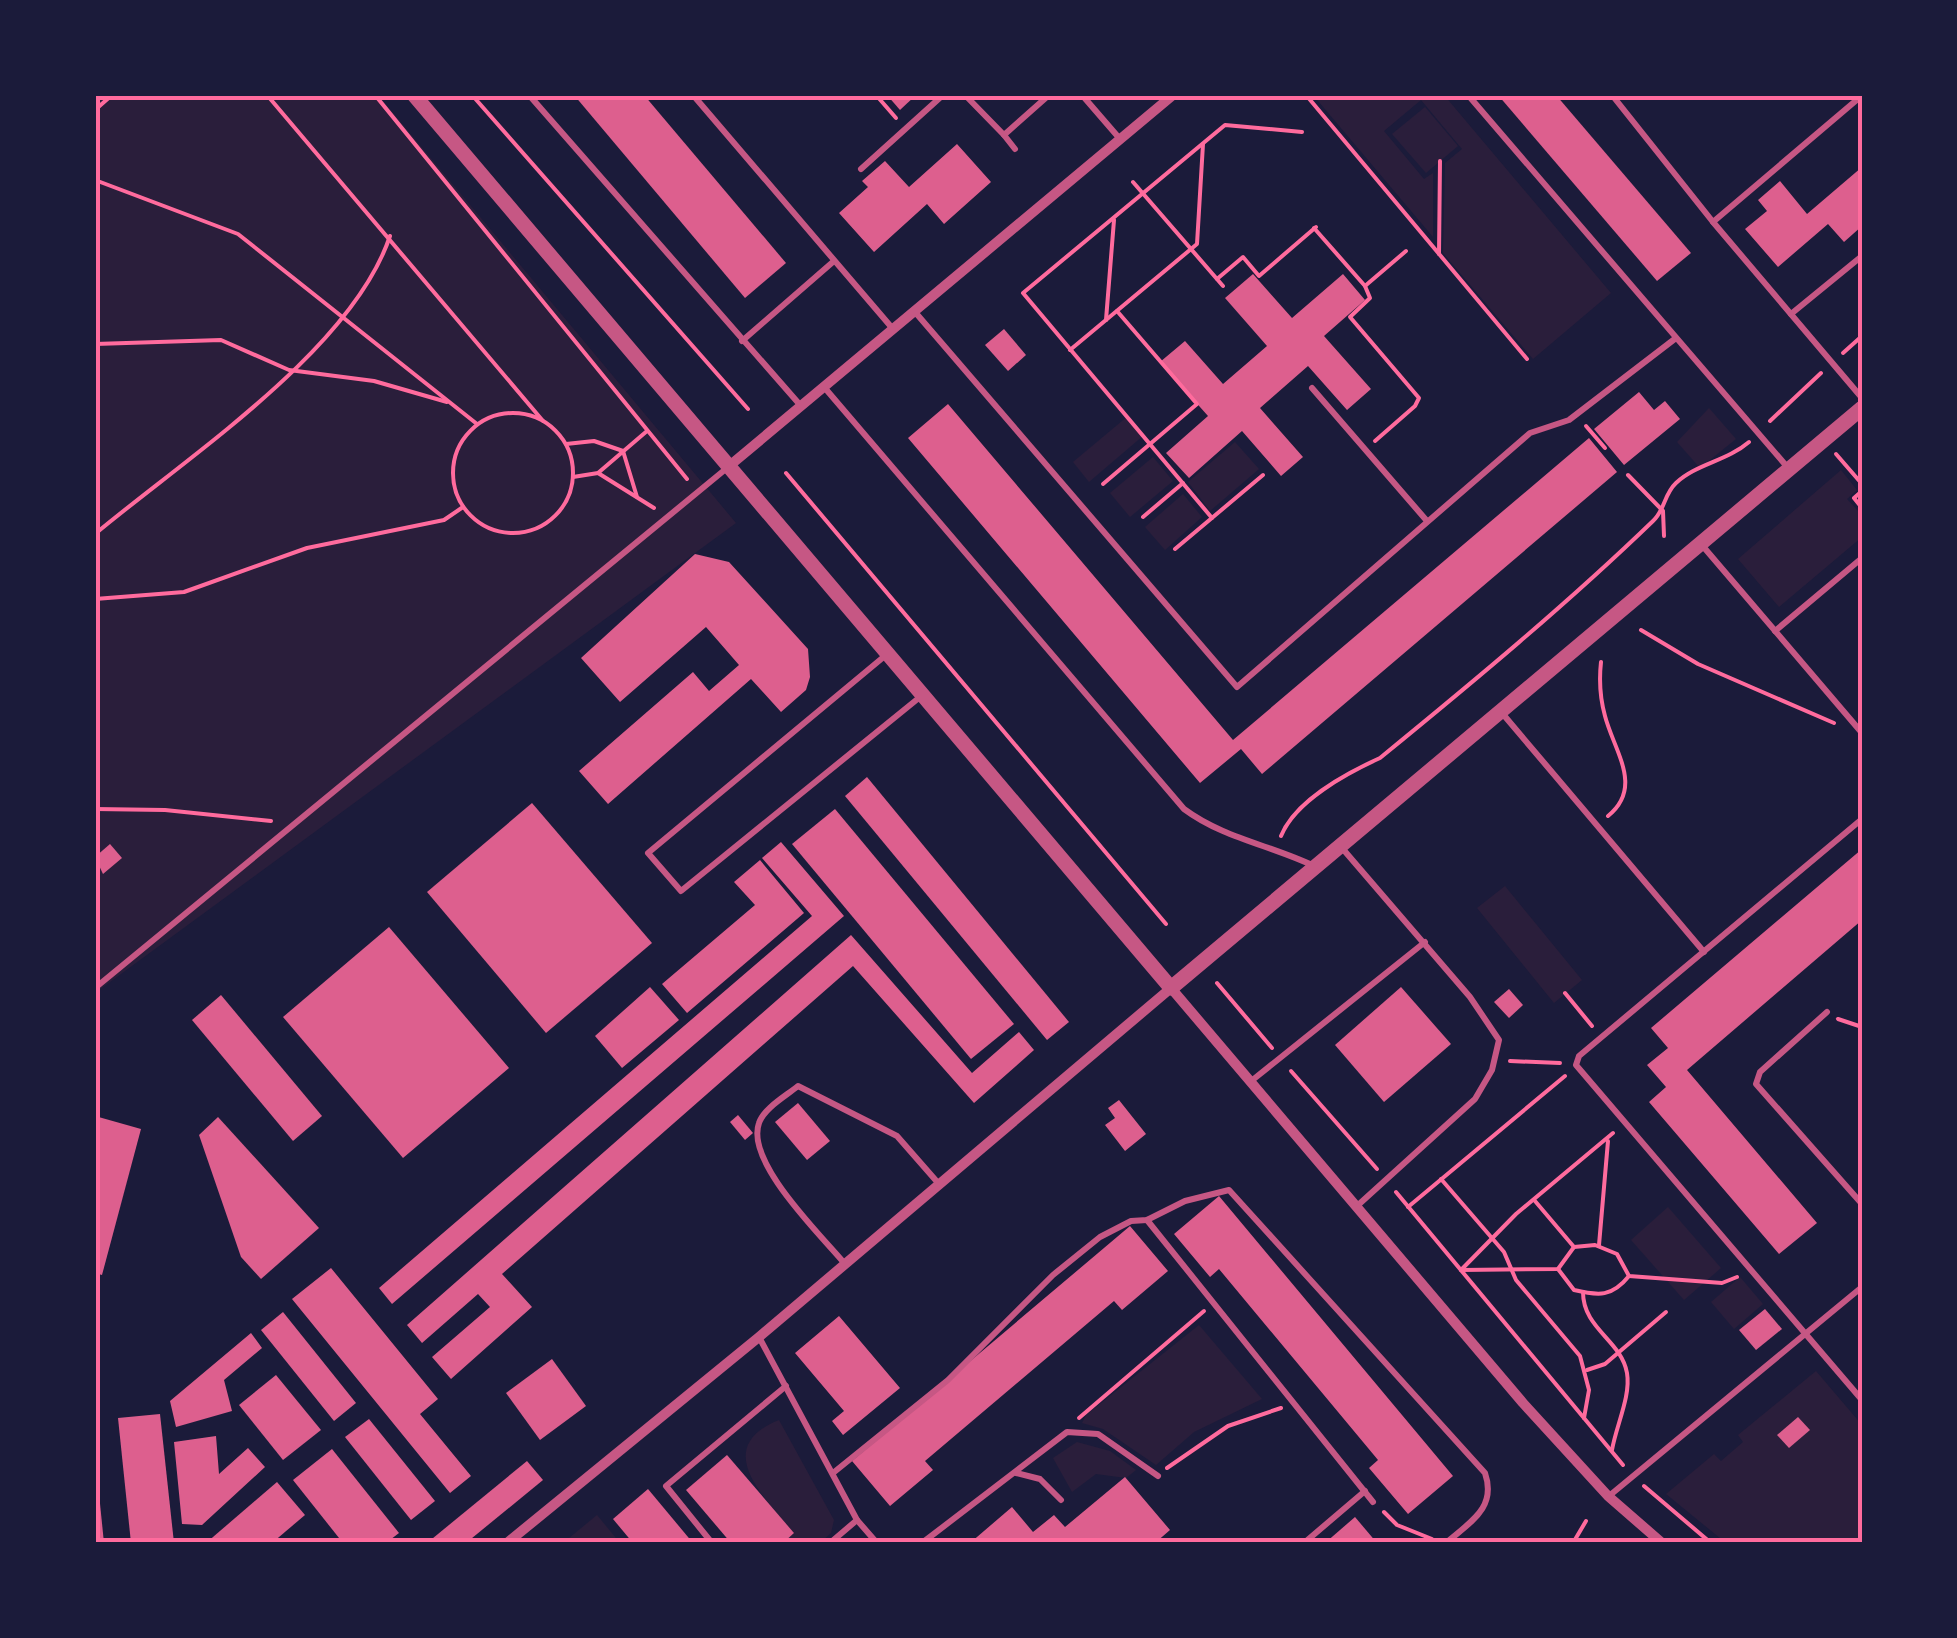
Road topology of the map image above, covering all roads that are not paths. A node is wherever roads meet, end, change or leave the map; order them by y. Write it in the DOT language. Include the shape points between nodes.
graph roads {
  1 [pos="414,95"];
  2 [pos="529,95"];
  3 [pos="693,95"];
  4 [pos="943,95"];
  5 [pos="965,95"];
  6 [pos="1050,95"];
  7 [pos="1082,95"];
  8 [pos="1173,95"];
  9 [pos="1468,95"];
  10 [pos="1612,95"];
  11 [pos="1862,101"];
  12 [pos="1004,135"];
  13 [pos="1120,139"];
  14 [pos="1015,149"];
  15 [pos="861,169"];
  16 [pos="1713,222"];
  17 [pos="1862,256"];
  18 [pos="834,261"];
  19 [pos="914,311"];
  20 [pos="1791,314"];
  21 [pos="892,329"];
  22 [pos="1676,338"];
  23 [pos="742,341"];
  24 [pos="823,386"];
  25 [pos="1312,388"];
  26 [pos="1862,398"];
  27 [pos="800,406"];
  28 [pos="1862,408"];
  29 [pos="728,467"];
  30 [pos="1790,469"];
  31 [pos="1427,522"];
  32 [pos="1700,543"];
  33 [pos="1862,558"];
  34 [pos="1775,631"];
  35 [pos="886,654"];
  36 [pos="922,696"];
  37 [pos="1502,712"];
  38 [pos="1862,733"];
  39 [pos="1862,820"];
  40 [pos="1340,845"];
  41 [pos="1315,866"];
  42 [pos="1425,942"];
  43 [pos="1704,952"];
  44 [pos="95,988"];
  45 [pos="1171,988"];
  46 [pos="1828,1012"];
  47 [pos="1250,1083"];
  48 [pos="939,1184"];
  49 [pos="1862,1204"];
  50 [pos="1356,1206"];
  51 [pos="1147,1220"];
  52 [pos="845,1264"];
  53 [pos="1862,1287"];
  54 [pos="1807,1335"];
  55 [pos="759,1338"];
  56 [pos="786,1386"];
  57 [pos="1862,1400"];
  58 [pos="1038,1454"];
  59 [pos="833,1473"];
  60 [pos="1014,1473"];
  61 [pos="1158,1476"];
  62 [pos="1040,1479"];
  63 [pos="1365,1491"];
  64 [pos="1608,1496"];
  65 [pos="1060,1500"];
  66 [pos="1374,1502"];
  67 [pos="858,1520"];
  68 [pos="506,1543"];
  69 [pos="712,1543"];
  70 [pos="830,1543"];
  71 [pos="877,1543"];
  72 [pos="922,1543"];
  73 [pos="1304,1543"];
  74 [pos="1444,1543"];
  75 [pos="1662,1543"];
  1 -- 29 [label="street"];
  2 -- 23 [label="lane"];
  3 -- 18 [label="lane"];
  4 -- 15 [label="lane"];
  5 -- 12 [label="lane"];
  6 -- 12 [label="lane"];
  7 -- 13 [label="lane"];
  8 -- 13 [label="street"];
  9 -- 22 [label="lane"];
  10 -- 16 [label="lane"];
  11 -- 16 [label="lane"];
  12 -- 14 [label="lane"];
  13 -- 19 [label="street"];
  16 -- 20 [label="lane"];
  17 -- 20 [label="lane"];
  18 -- 21 [label="lane"];
  18 -- 23 [label="lane"];
  19 -- 21 [label="street"];
  19 -- 31 [label="lane" via="1236,687"];
  20 -- 26 [label="lane"];
  21 -- 24 [label="street"];
  22 -- 30 [label="lane"];
  22 -- 31 [label="lane" via="1576,415 1530,432"];
  23 -- 27 [label="lane"];
  24 -- 27 [label="street"];
  24 -- 41 [label="lane" via="1184,809 1210,828"];
  25 -- 31 [label="lane"];
  27 -- 29 [label="street"];
  28 -- 30 [label="street"];
  29 -- 35 [label="street"];
  29 -- 44 [label="lane"];
  30 -- 32 [label="street"];
  32 -- 34 [label="lane"];
  32 -- 37 [label="street"];
  33 -- 34 [label="lane"];
  34 -- 38 [label="lane"];
  35 -- 36 [label="street"];
  35 -- 36 [label="lane" via="648,852 680,891"];
  36 -- 45 [label="street"];
  37 -- 40 [label="street"];
  37 -- 43 [label="lane"];
  39 -- 43 [label="lane"];
  40 -- 41 [label="street"];
  40 -- 42 [label="lane"];
  41 -- 45 [label="street"];
  42 -- 47 [label="lane"];
  42 -- 50 [label="lane" via="1500,1040 1475,1099"];
  43 -- 54 [label="lane" via="1576,1065"];
  45 -- 47 [label="street"];
  45 -- 48 [label="street"];
  46 -- 49 [label="lane" via="1760,1072 1756,1084"];
  47 -- 50 [label="street"];
  48 -- 52 [label="street"];
  48 -- 52 [label="lane" via="897,1136 798,1086 761,1117 759,1150 776,1180"];
  50 -- 64 [label="street"];
  51 -- 59 [label="lane" via="1130,1221 1076,1256 948,1380"];
  51 -- 63 [label="lane"];
  51 -- 74 [label="lane" via="1229,1190 1253,1212 1485,1473 1491,1491 1485,1509"];
  52 -- 55 [label="street"];
  53 -- 54 [label="lane"];
  54 -- 57 [label="lane"];
  54 -- 64 [label="lane"];
  55 -- 56 [label="lane"];
  55 -- 68 [label="street"];
  56 -- 59 [label="lane"];
  56 -- 69 [label="lane" via="666,1486"];
  58 -- 60 [label="lane"];
  58 -- 61 [label="lane" via="1072,1431 1098,1434"];
  58 -- 62 [label="lane"];
  59 -- 67 [label="lane"];
  60 -- 62 [label="lane"];
  60 -- 72 [label="lane"];
  62 -- 65 [label="lane"];
  63 -- 66 [label="lane"];
  63 -- 73 [label="lane"];
  64 -- 75 [label="street"];
  67 -- 70 [label="lane"];
  67 -- 71 [label="lane"];
}
